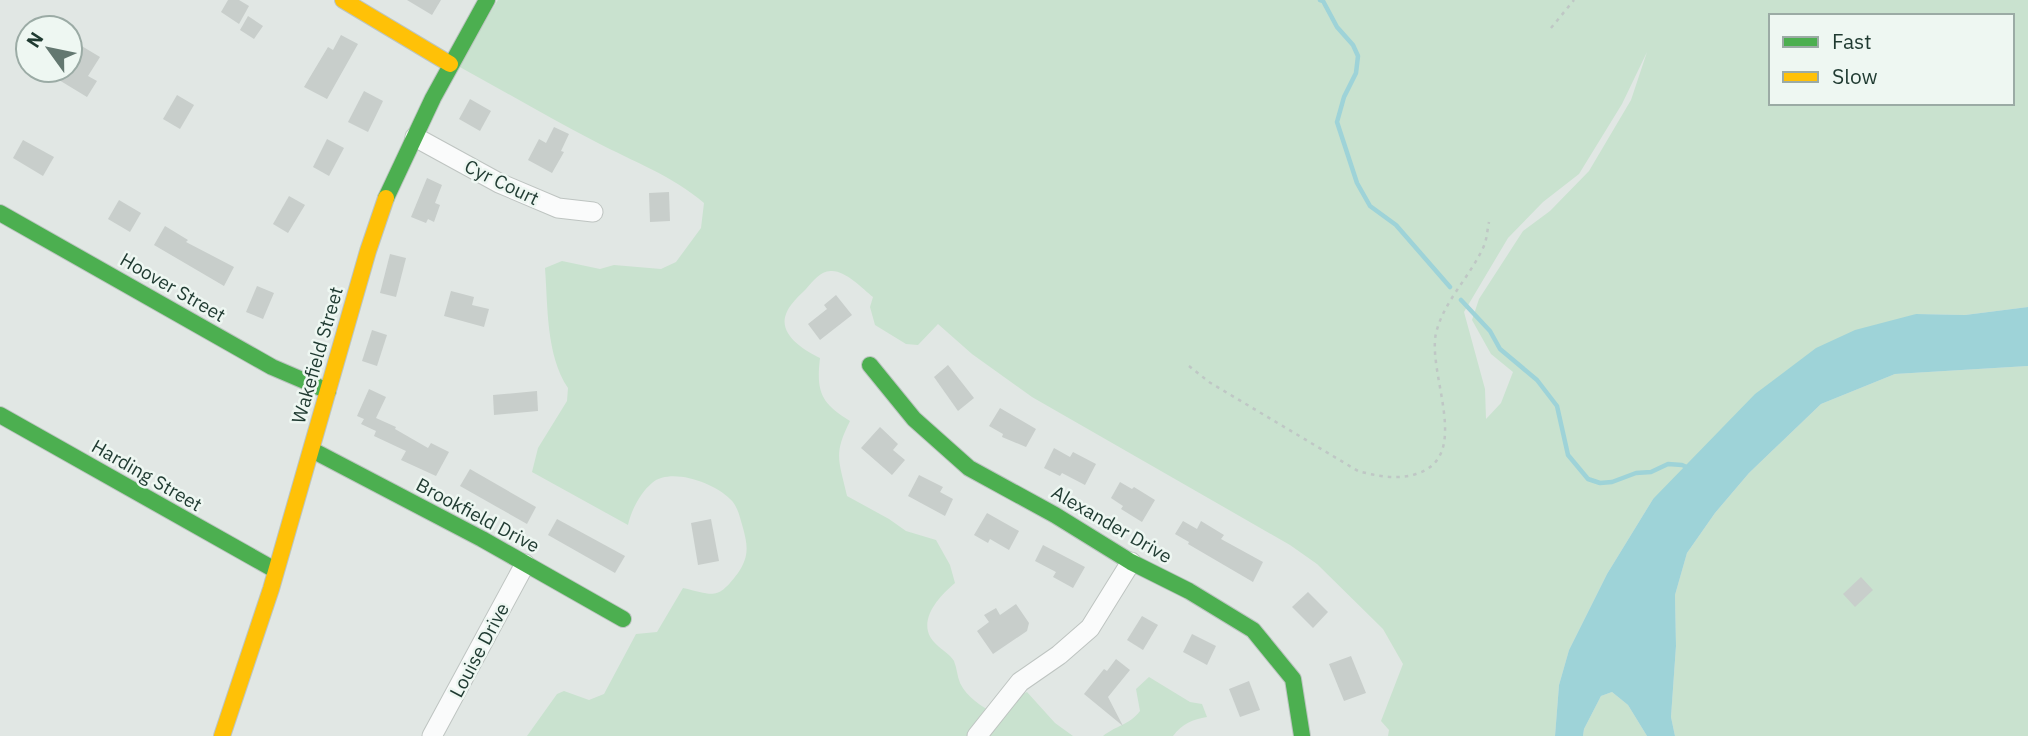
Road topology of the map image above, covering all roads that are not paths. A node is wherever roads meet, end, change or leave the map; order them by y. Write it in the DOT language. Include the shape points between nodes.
graph roads {
  1 [pos="343,0"];
  2 [pos="487,0"];
  3 [pos="450,64"];
  4 [pos="415,137"];
  5 [pos="593,212"];
  6 [pos="0,213"];
  7 [pos="870,365"];
  8 [pos="328,391"];
  9 [pos="0,415"];
  10 [pos="312,450"];
  11 [pos="1132,562"];
  12 [pos="525,564"];
  13 [pos="275,570"];
  14 [pos="623,618"];
  15 [pos="222,736"];
  16 [pos="432,736"];
  17 [pos="977,736"];
  18 [pos="1302,736"];
  1 -- 3 [label="street"];
  2 -- 3 [label="street, Wakefield Street"];
  3 -- 4 [label="street, Wakefield Street"];
  4 -- 5 [label="street, Cyr Court" via="558,208"];
  4 -- 8 [label="street, Wakefield Street" via="386,198"];
  6 -- 8 [label="street, Hoover Street" via="272,367"];
  7 -- 11 [label="street, Alexander Drive" via="914,419 969,468"];
  8 -- 10 [label="street, Wakefield Street"];
  9 -- 13 [label="street, Harding Street"];
  10 -- 12 [label="street, Brookfield Drive"];
  10 -- 13 [label="street, Wakefield Street"];
  11 -- 17 [label="street" via="1090,628 1020,682"];
  11 -- 18 [label="street, Alexander Drive" via="1253,630 1293,679"];
  12 -- 14 [label="street, Brookfield Drive"];
  12 -- 16 [label="street, Louise Drive"];
  13 -- 15 [label="street, Wakefield Street"];
}
